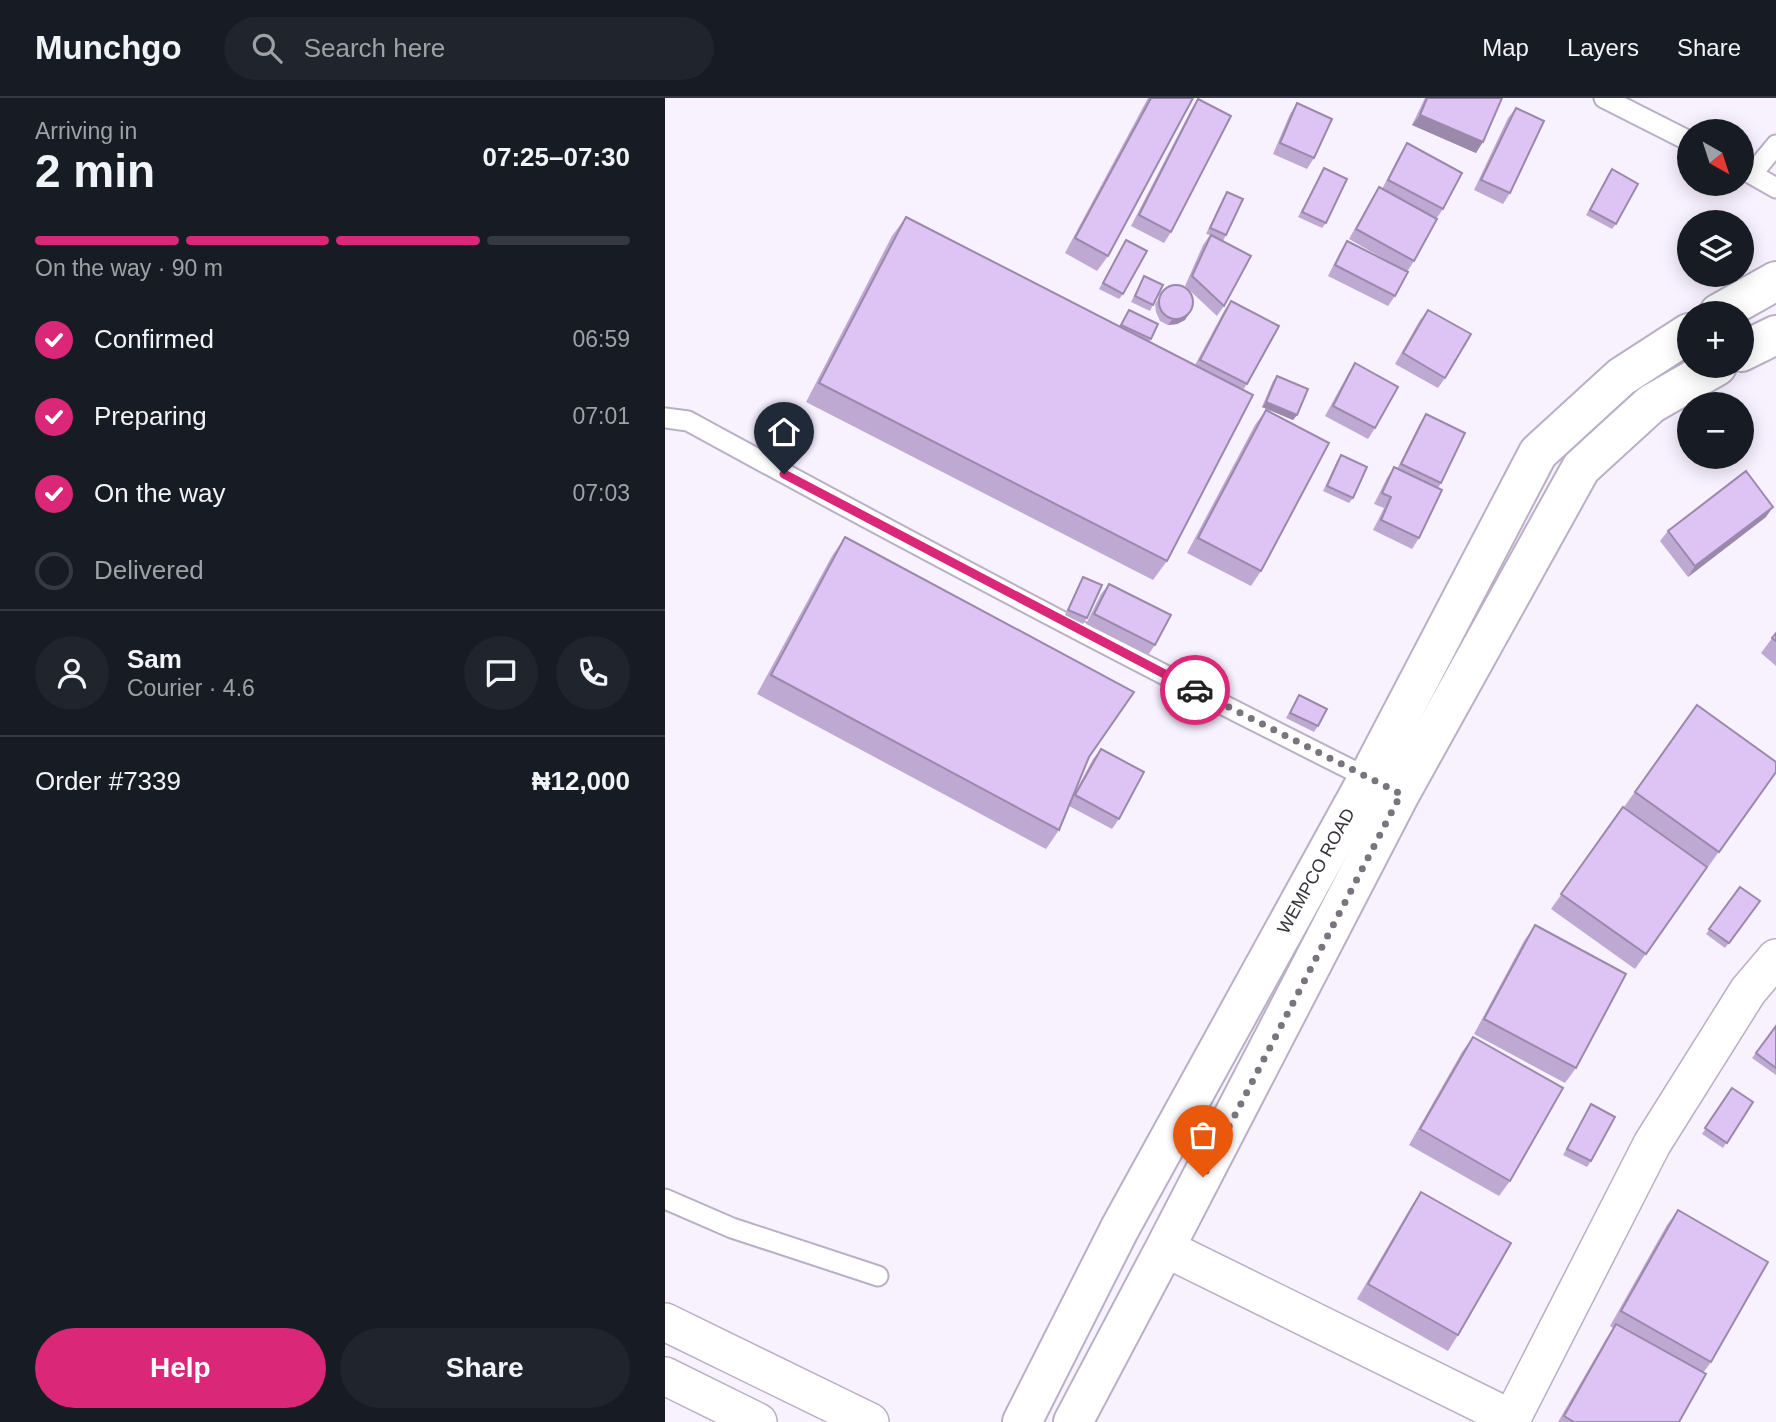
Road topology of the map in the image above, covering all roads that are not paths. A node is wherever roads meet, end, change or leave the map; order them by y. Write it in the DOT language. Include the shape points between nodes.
graph roads {
  1 [pos="1604,98"];
  2 [pos="1677,135"];
  3 [pos="1776,145"];
  4 [pos="1754,164"];
  5 [pos="1754,174"];
  6 [pos="1776,188"];
  7 [pos="1776,281"];
  8 [pos="1740,301"];
  9 [pos="1776,335"];
  10 [pos="1677,341"];
  11 [pos="1754,346"];
  12 [pos="1696,378"];
  13 [pos="665,418"];
  14 [pos="1384,786"];
  15 [pos="1776,958"];
  16 [pos="665,1199"];
  17 [pos="1165,1248"];
  18 [pos="878,1276"];
  19 [pos="665,1322"];
  20 [pos="665,1376"];
  21 [pos="1511,1420"];
  22 [pos="758,1422"];
  23 [pos="870,1422"];
  24 [pos="1022,1422"];
  25 [pos="1073,1422"];
  1 -- 2 [label="lane"];
  3 -- 4 [label="lane"];
  5 -- 6 [label="lane"];
  7 -- 8 [label="street"];
  9 -- 11 [label="street"];
  10 -- 14 [label="street, WEMPCO ROAD" via="1621,377 1538,453"];
  12 -- 14 [label="street, WEMPCO ROAD" via="1651,404 1581,468"];
  13 -- 14 [label="lane" via="688,421"];
  14 -- 17 [label="street, WEMPCO ROAD"];
  14 -- 24 [label="street, WEMPCO ROAD" via="1120,1228"];
  15 -- 21 [label="street" via="1748,991 1652,1143"];
  16 -- 18 [label="lane" via="732,1228"];
  17 -- 21 [label="street"];
  17 -- 25 [label="street, WEMPCO ROAD"];
  19 -- 23 [label="street"];
  20 -- 22 [label="street"];
}
